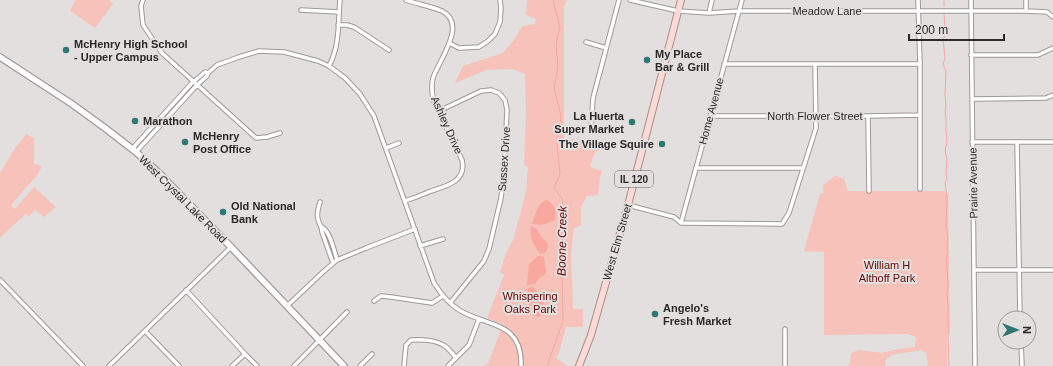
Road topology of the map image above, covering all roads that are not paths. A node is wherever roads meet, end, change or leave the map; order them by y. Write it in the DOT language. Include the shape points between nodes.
graph roads {
  1 [pos="143,0"];
  2 [pos="340,0"];
  3 [pos="406,0"];
  4 [pos="500,0"];
  5 [pos="620,0"];
  6 [pos="630,0"];
  7 [pos="681,0"];
  8 [pos="712,0"];
  9 [pos="742,0"];
  10 [pos="918,0"];
  11 [pos="971,0"];
  12 [pos="1026,0"];
  13 [pos="301,10"];
  14 [pos="678,11"];
  15 [pos="739,11"];
  16 [pos="918,11"];
  17 [pos="971,11"];
  18 [pos="1026,11"];
  19 [pos="339,12"];
  20 [pos="709,13"];
  21 [pos="1053,17"];
  22 [pos="338,25"];
  23 [pos="586,42"];
  24 [pos="449,43"];
  25 [pos="606,48"];
  26 [pos="1053,48"];
  27 [pos="390,50"];
  28 [pos="972,55"];
  29 [pos="0,57"];
  30 [pos="724,64"];
  31 [pos="815,64"];
  32 [pos="920,64"];
  33 [pos="329,66"];
  34 [pos="208,73"];
  35 [pos="194,81"];
  36 [pos="197,85"];
  37 [pos="1053,95"];
  38 [pos="972,99"];
  39 [pos="439,111"];
  40 [pos="920,115"];
  41 [pos="710,116"];
  42 [pos="816,116"];
  43 [pos="868,116"];
  44 [pos="590,128"];
  45 [pos="280,133"];
  46 [pos="972,142"];
  47 [pos="1017,142"];
  48 [pos="1053,142"];
  49 [pos="399,144"];
  50 [pos="386,148"];
  51 [pos="134,150"];
  52 [pos="696,168"];
  53 [pos="804,168"];
  54 [pos="920,189"];
  55 [pos="869,191"];
  56 [pos="320,202"];
  57 [pos="405,202"];
  58 [pos="628,205"];
  59 [pos="681,223"];
  60 [pos="322,227"];
  61 [pos="415,229"];
  62 [pos="443,239"];
  63 [pos="420,246"];
  64 [pos="231,247"];
  65 [pos="337,260"];
  66 [pos="333,263"];
  67 [pos="974,270"];
  68 [pos="1019,270"];
  69 [pos="1053,270"];
  70 [pos="0,280"];
  71 [pos="186,290"];
  72 [pos="443,296"];
  73 [pos="374,301"];
  74 [pos="450,303"];
  75 [pos="287,306"];
  76 [pos="1020,310"];
  77 [pos="347,312"];
  78 [pos="479,318"];
  79 [pos="785,329"];
  80 [pos="145,331"];
  81 [pos="320,340"];
  82 [pos="1021,350"];
  83 [pos="245,354"];
  84 [pos="372,354"];
  85 [pos="456,358"];
  86 [pos="83,366"];
  87 [pos="109,366"];
  88 [pos="179,366"];
  89 [pos="232,366"];
  90 [pos="257,366"];
  91 [pos="294,366"];
  92 [pos="344,366"];
  93 [pos="360,366"];
  94 [pos="404,366"];
  95 [pos="448,366"];
  96 [pos="521,366"];
  97 [pos="579,366"];
  98 [pos="785,366"];
  99 [pos="976,366"];
  100 [pos="1022,366"];
  1 -- 35 [label="street" via="143,25 162,53"];
  2 -- 19 [label="street"];
  3 -- 24 [label="street, Ashley Drive" via="443,12 450,18 453,28"];
  4 -- 24 [label="street" via="500,22 495,34 488,41 479,47 459,48"];
  5 -- 25 [label="street"];
  6 -- 14 [label="street, Meadow Lane"];
  7 -- 14 [label="main road, West Elm Street / IL 120"];
  8 -- 20 [label="street"];
  9 -- 15 [label="street, Home Avenue"];
  10 -- 16 [label="street"];
  11 -- 17 [label="street, Prairie Avenue"];
  12 -- 18 [label="street"];
  13 -- 19 [label="street"];
  14 -- 20 [label="street, Meadow Lane"];
  14 -- 58 [label="main road, West Elm Street / IL 120"];
  15 -- 16 [label="street, Meadow Lane"];
  15 -- 20 [label="street, Meadow Lane"];
  15 -- 30 [label="street, Home Avenue"];
  16 -- 17 [label="street, Meadow Lane"];
  16 -- 32 [label="street"];
  17 -- 18 [label="street, Meadow Lane"];
  17 -- 28 [label="street, Prairie Avenue"];
  18 -- 21 [label="street, Meadow Lane" via="1047,12"];
  19 -- 22 [label="street"];
  22 -- 27 [label="street" via="354,26"];
  22 -- 33 [label="street" via="336,50"];
  23 -- 25 [label="street"];
  24 -- 39 [label="street, Ashley Drive" via="432,79 433,99"];
  25 -- 44 [label="street" via="593,98"];
  26 -- 28 [label="street" via="1038,55"];
  28 -- 38 [label="street, Prairie Avenue"];
  29 -- 51 [label="street, West Crystal Lake Road" via="72,104"];
  30 -- 31 [label="street"];
  30 -- 41 [label="street, Home Avenue"];
  31 -- 32 [label="street"];
  31 -- 42 [label="street"];
  32 -- 40 [label="street"];
  33 -- 34 [label="street" via="284,52 259,51 217,65"];
  33 -- 50 [label="street" via="360,94 370,109"];
  34 -- 35 [label="street" via="205,72"];
  34 -- 36 [label="street"];
  35 -- 36 [label="street"];
  35 -- 51 [label="street"];
  36 -- 45 [label="street" via="256,138"];
  36 -- 51 [label="street"];
  37 -- 38 [label="street" via="1046,98"];
  38 -- 46 [label="street, Prairie Avenue"];
  39 -- 57 [label="street, Ashley Drive" via="462,160 462,172 451,184"];
  39 -- 74 [label="street, Sussex Drive" via="481,91 491,90 499,93 505,100 507,110 504,175 489,249 484,261"];
  40 -- 43 [label="street, North Flower Street"];
  40 -- 54 [label="street"];
  41 -- 42 [label="street, North Flower Street"];
  41 -- 52 [label="street, Home Avenue"];
  42 -- 43 [label="street, North Flower Street"];
  42 -- 53 [label="street" via="816,128"];
  43 -- 55 [label="street"];
  46 -- 47 [label="street"];
  46 -- 67 [label="street, Prairie Avenue"];
  47 -- 48 [label="street"];
  47 -- 68 [label="street"];
  49 -- 50 [label="street"];
  50 -- 57 [label="street"];
  51 -- 64 [label="street, West Crystal Lake Road"];
  52 -- 53 [label="street"];
  52 -- 59 [label="street, Home Avenue"];
  53 -- 59 [label="street" via="789,213 782,224"];
  56 -- 60 [label="street" via="318,219"];
  57 -- 61 [label="street"];
  58 -- 59 [label="street" via="674,217"];
  58 -- 97 [label="main road, West Elm Street / IL 120" via="590,338"];
  60 -- 65 [label="street" via="328,233"];
  60 -- 66 [label="street"];
  61 -- 63 [label="street"];
  61 -- 65 [label="street"];
  62 -- 63 [label="street"];
  63 -- 72 [label="street" via="434,283"];
  64 -- 71 [label="street"];
  64 -- 75 [label="street, West Crystal Lake Road"];
  65 -- 66 [label="street"];
  66 -- 75 [label="street"];
  67 -- 68 [label="street"];
  67 -- 99 [label="street, Prairie Avenue"];
  68 -- 69 [label="street"];
  68 -- 76 [label="street"];
  70 -- 86 [label="street"];
  71 -- 80 [label="street"];
  71 -- 83 [label="street"];
  72 -- 73 [label="street" via="432,303 381,296"];
  72 -- 74 [label="street"];
  74 -- 78 [label="street"];
  75 -- 81 [label="street, West Crystal Lake Road"];
  77 -- 81 [label="street"];
  78 -- 85 [label="street" via="469,345"];
  78 -- 96 [label="street" via="501,326 516,340 522,357"];
  79 -- 98 [label="street"];
  80 -- 87 [label="street"];
  80 -- 88 [label="street"];
  81 -- 91 [label="street"];
  81 -- 92 [label="street, West Crystal Lake Road"];
  82 -- 100 [label="street"];
  83 -- 89 [label="street"];
  83 -- 90 [label="street"];
  84 -- 93 [label="street"];
  85 -- 94 [label="street" via="446,346 438,342 417,339 406,345"];
  85 -- 95 [label="street"];
}
